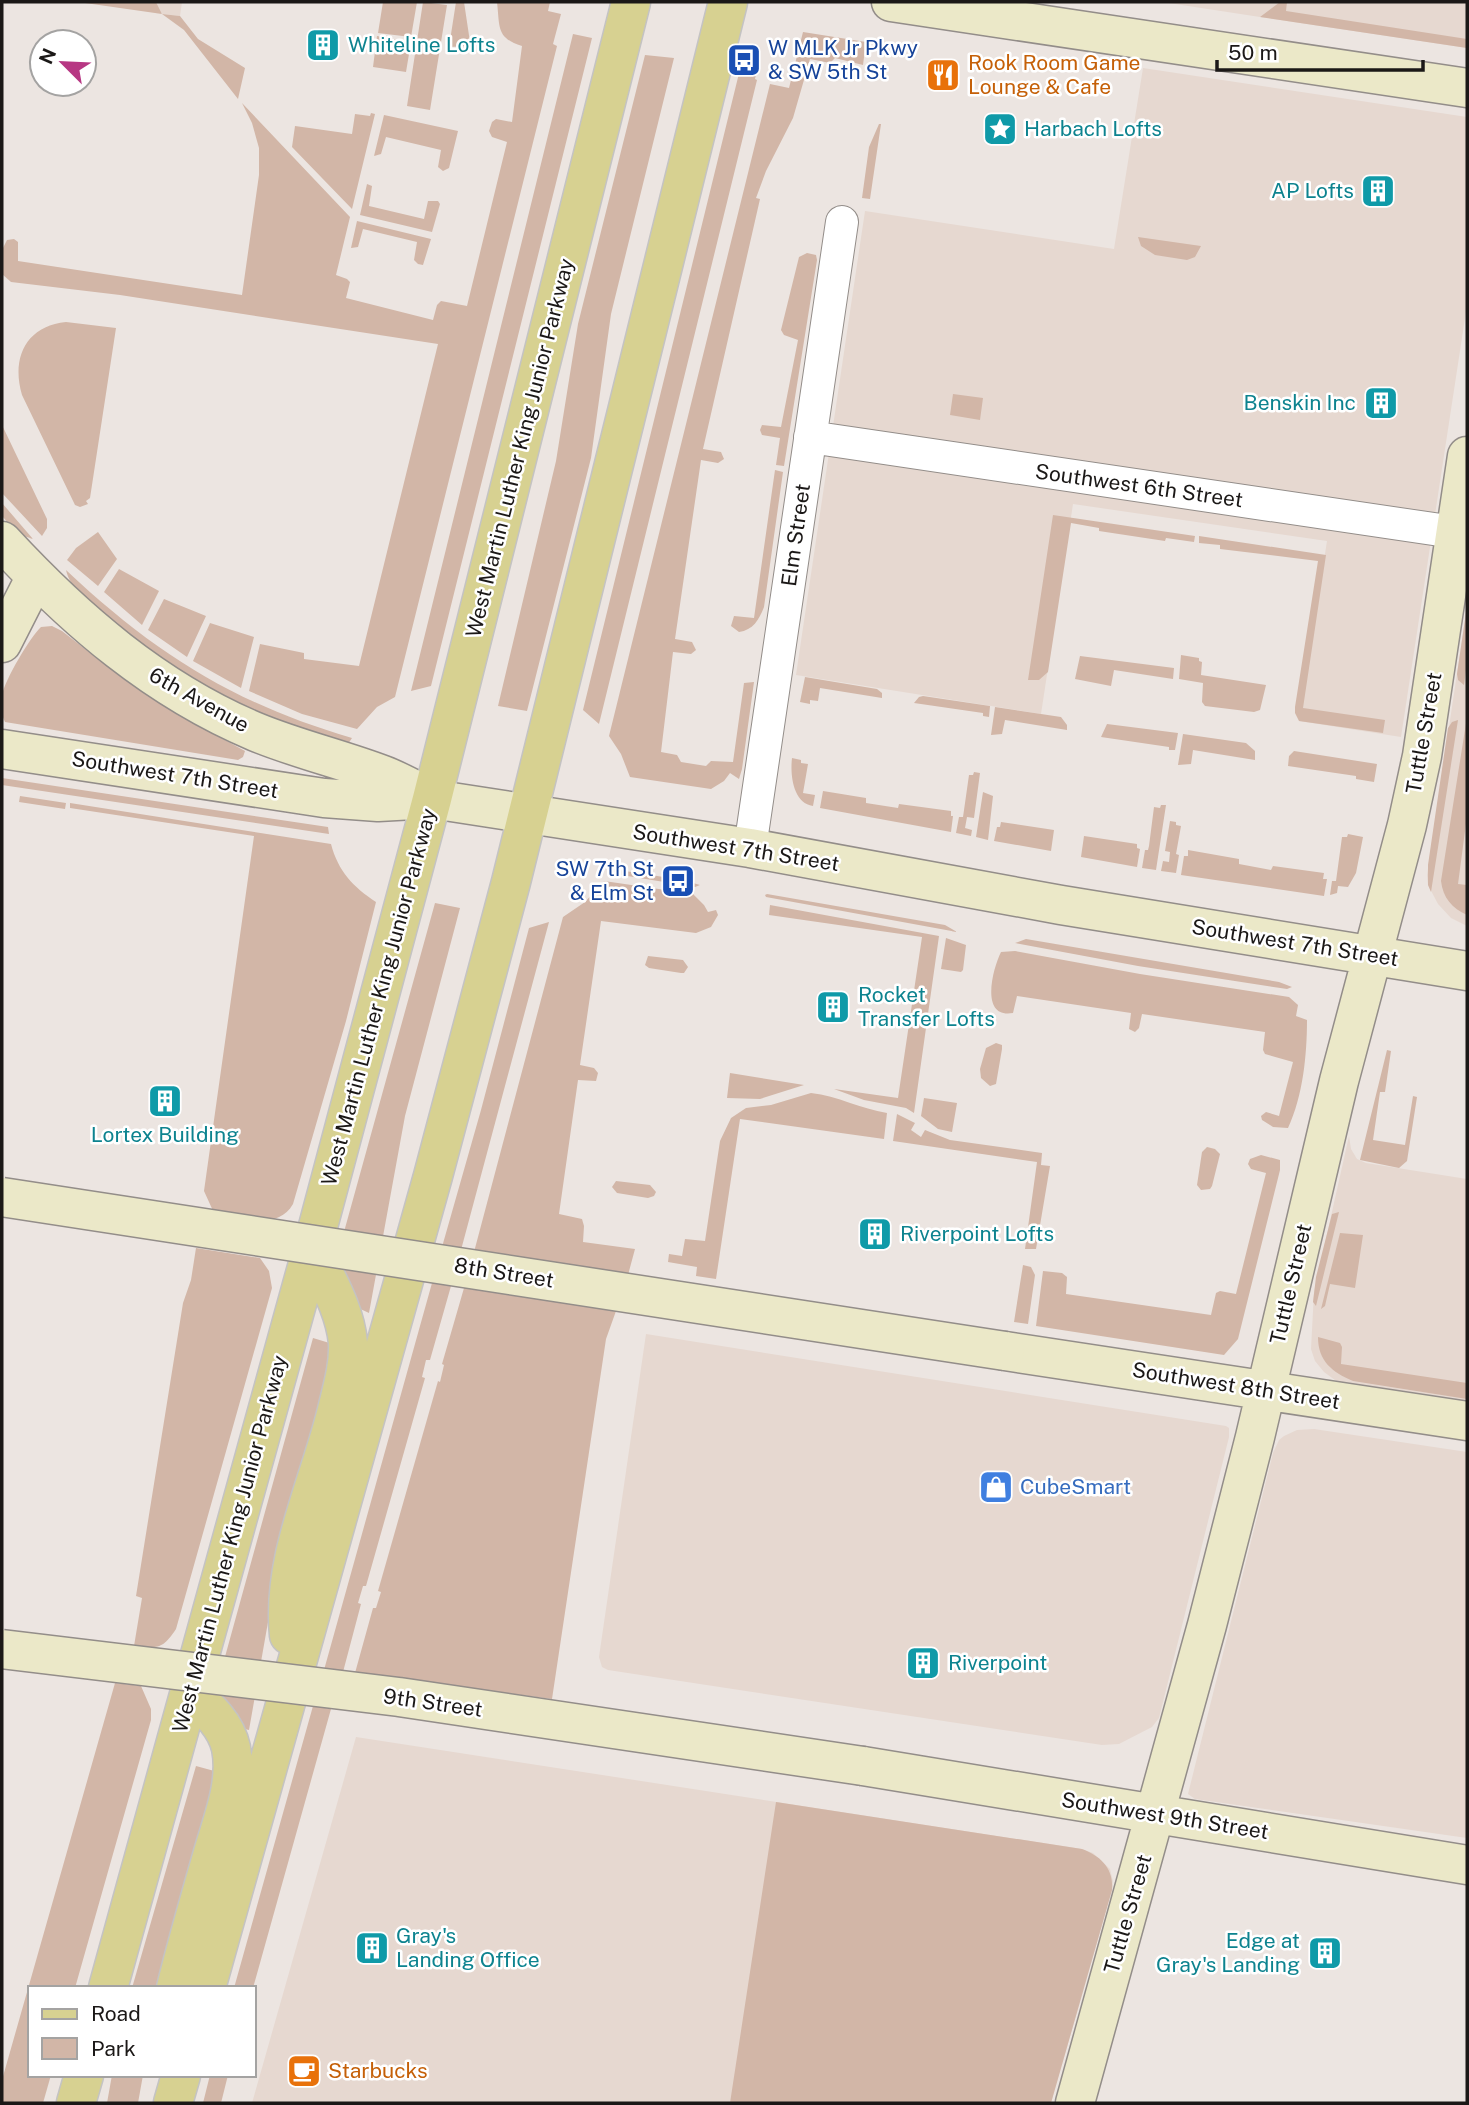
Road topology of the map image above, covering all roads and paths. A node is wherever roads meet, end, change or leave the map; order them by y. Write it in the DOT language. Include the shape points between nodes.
graph roads {
  1 [pos="631,2"];
  2 [pos="728,2"];
  3 [pos="891,2"];
  4 [pos="1467,88"];
  5 [pos="842,222"];
  6 [pos="810,437"];
  7 [pos="1467,456"];
  8 [pos="1462,533"];
  9 [pos="2,541"];
  10 [pos="35,578"];
  11 [pos="2,643"];
  12 [pos="2,749"];
  13 [pos="432,799"];
  14 [pos="528,814"];
  15 [pos="750,848"];
  16 [pos="1373,955"];
  17 [pos="1467,971"];
  18 [pos="2,1197"];
  19 [pos="312,1249"];
  20 [pos="1005,1351"];
  21 [pos="1266,1391"];
  22 [pos="1467,1421"];
  23 [pos="2,1643"];
  24 [pos="2,1649"];
  25 [pos="298,1660"];
  26 [pos="190,1694"];
  27 [pos="863,1766"];
  28 [pos="1156,1815"];
  29 [pos="1467,1865"];
  30 [pos="109,1986"];
  31 [pos="177,1986"];
  32 [pos="207,1986"];
  33 [pos="83,2077"];
  34 [pos="76,2103"];
  35 [pos="1075,2103"];
  1 -- 13 [label="main road, West Martin Luther King Junior Parkway"];
  2 -- 14 [label="main road"];
  3 -- 4 [label="main road"];
  5 -- 6 [label="street, Elm Street"];
  6 -- 8 [label="street, Southwest 6th Street"];
  6 -- 15 [label="street, Elm Street"];
  7 -- 8 [label="main road, Tuttle Street"];
  8 -- 16 [label="main road, Tuttle Street" via="1422,756"];
  9 -- 10 [label="main road, 6th Avenue"];
  10 -- 11 [label="main road"];
  10 -- 13 [label="main road, 6th Avenue" via="94,632 166,685 223,717 385,775"];
  12 -- 13 [label="main road, Southwest 7th Street" via="324,798"];
  13 -- 14 [label="main road, Southwest 7th Street"];
  13 -- 19 [label="main road, West Martin Luther King Junior Parkway"];
  14 -- 15 [label="main road, Southwest 7th Street"];
  14 -- 25 [label="main road"];
  15 -- 16 [label="main road, Southwest 7th Street" via="1061,905"];
  16 -- 17 [label="main road, Southwest 7th Street"];
  16 -- 21 [label="main road, Tuttle Street"];
  18 -- 20 [label="main road, 8th Street, bridge"];
  19 -- 25 [label="main road" via="341,1311 348,1345 335,1419 294,1562 287,1618"];
  19 -- 26 [label="main road, West Martin Luther King Junior Parkway"];
  20 -- 21 [label="main road, Southwest 8th Street"];
  21 -- 22 [label="main road, Southwest 8th Street"];
  21 -- 28 [label="main road, Tuttle Street"];
  23 -- 26 [label="street" via="116,1658"];
  24 -- 27 [label="main road, 9th Street, bridge" via="400,1697"];
  25 -- 32 [label="main road"];
  26 -- 30 [label="main road, West Martin Luther King Junior Parkway"];
  26 -- 31 [label="main road" via="221,1725 231,1747 233,1772"];
  27 -- 28 [label="main road, Southwest 9th Street"];
  28 -- 29 [label="main road, Southwest 9th Street"];
  28 -- 35 [label="main road, Tuttle Street"];
  33 -- 34 [label="main road"];
}
